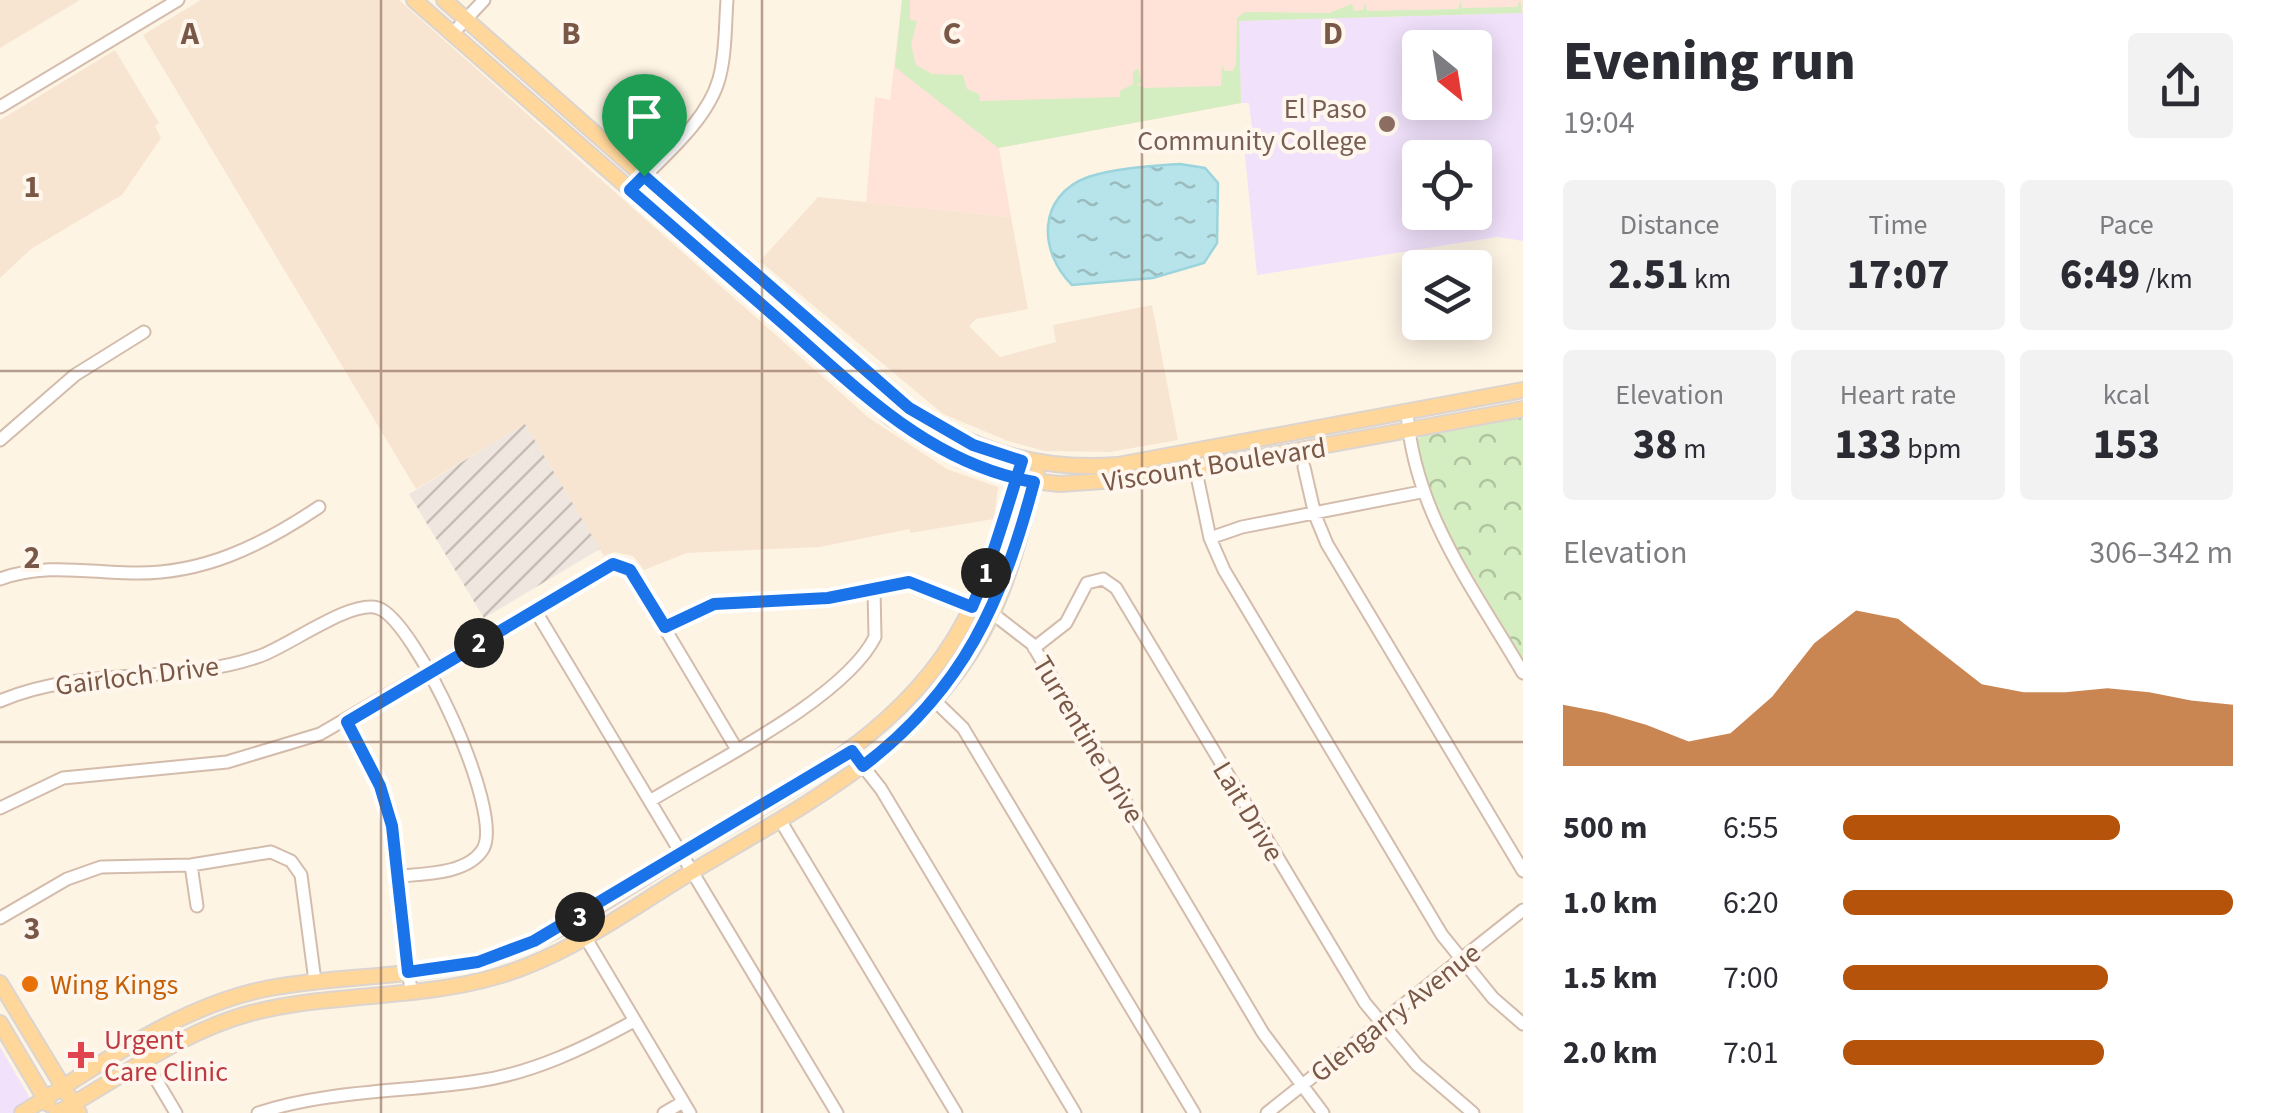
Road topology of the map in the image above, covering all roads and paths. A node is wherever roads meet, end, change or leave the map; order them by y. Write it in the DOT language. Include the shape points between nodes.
graph roads {
  1 [pos="178,0"];
  2 [pos="414,0"];
  3 [pos="444,0"];
  4 [pos="484,0"];
  5 [pos="727,0"];
  6 [pos="467,20"];
  7 [pos="452,34"];
  8 [pos="0,107"];
  9 [pos="644,176"];
  10 [pos="630,190"];
  11 [pos="760,278"];
  12 [pos="748,292"];
  13 [pos="144,332"];
  14 [pos="880,385"];
  15 [pos="1523,390"];
  16 [pos="869,399"];
  17 [pos="1523,409"];
  18 [pos="1407,412"];
  19 [pos="1408,430"];
  20 [pos="0,440"];
  21 [pos="1192,452"];
  22 [pos="1022,461"];
  23 [pos="1040,464"];
  24 [pos="1304,466"];
  25 [pos="1194,470"];
  26 [pos="1016,479"];
  27 [pos="1034,482"];
  28 [pos="1420,492"];
  29 [pos="318,507"];
  30 [pos="1314,514"];
  31 [pos="1210,538"];
  32 [pos="0,578"];
  33 [pos="874,589"];
  34 [pos="972,607"];
  35 [pos="535,610"];
  36 [pos="992,613"];
  37 [pos="665,627"];
  38 [pos="1034,648"];
  39 [pos="1523,673"];
  40 [pos="427,674"];
  41 [pos="0,701"];
  42 [pos="935,701"];
  43 [pos="347,722"];
  44 [pos="736,748"];
  45 [pos="852,751"];
  46 [pos="863,766"];
  47 [pos="650,801"];
  48 [pos="0,808"];
  49 [pos="780,820"];
  50 [pos="681,854"];
  51 [pos="191,865"];
  52 [pos="1523,871"];
  53 [pos="692,872"];
  54 [pos="399,876"];
  55 [pos="196,906"];
  56 [pos="1523,910"];
  57 [pos="0,918"];
  58 [pos="575,920"];
  59 [pos="585,937"];
  60 [pos="1460,960"];
  61 [pos="408,972"];
  62 [pos="315,982"];
  63 [pos="0,983"];
  64 [pos="410,992"];
  65 [pos="19,1015"];
  66 [pos="634,1021"];
  67 [pos="1,1024"];
  68 [pos="1381,1024"];
  69 [pos="1523,1024"];
  70 [pos="135,1044"];
  71 [pos="145,1062"];
  72 [pos="1300,1086"];
  73 [pos="63,1088"];
  74 [pos="45,1099"];
  75 [pos="686,1107"];
  76 [pos="77,1108"];
  77 [pos="22,1113"];
  78 [pos="56,1113"];
  79 [pos="176,1113"];
  80 [pos="258,1113"];
  81 [pos="664,1113"];
  82 [pos="837,1113"];
  83 [pos="956,1113"];
  84 [pos="1074,1113"];
  85 [pos="1194,1113"];
  86 [pos="1267,1113"];
  87 [pos="1323,1113"];
  88 [pos="1473,1113"];
  1 -- 8 [label="street"];
  2 -- 7 [label="main road, Viscount Boulevard"];
  3 -- 6 [label="main road, Viscount Boulevard"];
  4 -- 6 [label="street"];
  5 -- 9 [label="street" via="714,92"];
  6 -- 7 [label="street"];
  6 -- 9 [label="main road, Viscount Boulevard"];
  7 -- 10 [label="main road, Viscount Boulevard"];
  9 -- 10 [label="street"];
  9 -- 11 [label="main road, Viscount Boulevard"];
  10 -- 12 [label="main road, Viscount Boulevard"];
  11 -- 12 [label="main road"];
  11 -- 14 [label="main road, Viscount Boulevard"];
  12 -- 16 [label="main road, Viscount Boulevard"];
  13 -- 20 [label="street" via="75,375"];
  14 -- 16 [label="main road"];
  14 -- 22 [label="main road, Viscount Boulevard" via="952,435"];
  15 -- 18 [label="main road, Viscount Boulevard"];
  16 -- 26 [label="main road, Viscount Boulevard" via="931,445"];
  17 -- 19 [label="main road, Viscount Boulevard"];
  18 -- 19 [label="street"];
  18 -- 21 [label="main road, Viscount Boulevard"];
  19 -- 25 [label="main road, Viscount Boulevard"];
  19 -- 28 [label="street"];
  21 -- 23 [label="main road, Viscount Boulevard" via="1106,466"];
  21 -- 25 [label="street"];
  22 -- 23 [label="main road, Viscount Boulevard"];
  22 -- 26 [label="main road"];
  23 -- 27 [label="main road"];
  24 -- 30 [label="street"];
  25 -- 27 [label="main road, Viscount Boulevard" via="1116,482"];
  25 -- 31 [label="street"];
  26 -- 27 [label="main road, Viscount Boulevard"];
  26 -- 34 [label="main road"];
  27 -- 36 [label="main road"];
  28 -- 30 [label="street"];
  28 -- 39 [label="street"];
  29 -- 32 [label="street" via="251,548 206,565 128,573 54,568"];
  30 -- 31 [label="street"];
  30 -- 52 [label="street"];
  31 -- 60 [label="street"];
  33 -- 34 [label="street, Turrentine Drive" via="916,583"];
  33 -- 37 [label="street, Turrentine Drive" via="714,604"];
  33 -- 44 [label="street" via="877,628 869,648 816,698"];
  34 -- 36 [label="street, Turrentine Drive"];
  34 -- 45 [label="main road" via="907,702"];
  35 -- 37 [label="street" via="620,564"];
  35 -- 40 [label="street"];
  35 -- 47 [label="street"];
  36 -- 38 [label="street, Turrentine Drive"];
  36 -- 42 [label="main road"];
  37 -- 44 [label="street"];
  38 -- 68 [label="street, Lait Drive" via="1066,623 1087,583 1104,579 1116,588"];
  38 -- 72 [label="street, Turrentine Drive"];
  40 -- 41 [label="street, Gairloch Drive" via="392,618 366,606 223,667 82,678"];
  40 -- 43 [label="street"];
  40 -- 54 [label="street, Gairloch Drive" via="472,763 488,836 471,862"];
  42 -- 46 [label="main road"];
  42 -- 85 [label="street" via="963,728"];
  43 -- 48 [label="street" via="226,762 63,778"];
  43 -- 54 [label="street" via="388,806"];
  44 -- 47 [label="street"];
  45 -- 46 [label="street"];
  45 -- 50 [label="main road"];
  46 -- 49 [label="main road"];
  46 -- 84 [label="street"];
  47 -- 50 [label="street"];
  49 -- 53 [label="main road"];
  49 -- 83 [label="street"];
  50 -- 53 [label="street"];
  50 -- 58 [label="main road"];
  51 -- 55 [label="street"];
  51 -- 57 [label="street" via="92,869"];
  51 -- 62 [label="street" via="265,852 292,861 304,883"];
  53 -- 59 [label="main road"];
  53 -- 82 [label="street"];
  54 -- 61 [label="street"];
  56 -- 60 [label="street, Glengarry Avenue"];
  58 -- 59 [label="street"];
  58 -- 61 [label="main road" via="497,956"];
  59 -- 64 [label="main road" via="500,976"];
  59 -- 66 [label="street"];
  60 -- 68 [label="street, Glengarry Avenue"];
  60 -- 69 [label="street"];
  61 -- 62 [label="main road"];
  61 -- 64 [label="street"];
  62 -- 70 [label="main road" via="216,1003"];
  63 -- 65 [label="main road"];
  64 -- 71 [label="main road" via="250,1014 183,1039"];
  65 -- 67 [label="main road"];
  65 -- 73 [label="main road"];
  66 -- 75 [label="street"];
  66 -- 80 [label="street" via="568,1054 501,1076"];
  67 -- 74 [label="main road"];
  68 -- 72 [label="street, Glengarry Avenue"];
  68 -- 88 [label="street, Lait Drive"];
  70 -- 71 [label="street"];
  70 -- 73 [label="main road"];
  71 -- 76 [label="main road"];
  71 -- 79 [label="street"];
  72 -- 86 [label="street, Glengarry Avenue"];
  72 -- 87 [label="street, Turrentine Drive"];
  73 -- 74 [label="main road"];
  73 -- 76 [label="main road"];
  74 -- 77 [label="main road"];
  74 -- 78 [label="main road"];
  75 -- 81 [label="street"];
  76 -- 78 [label="main road"];
}
